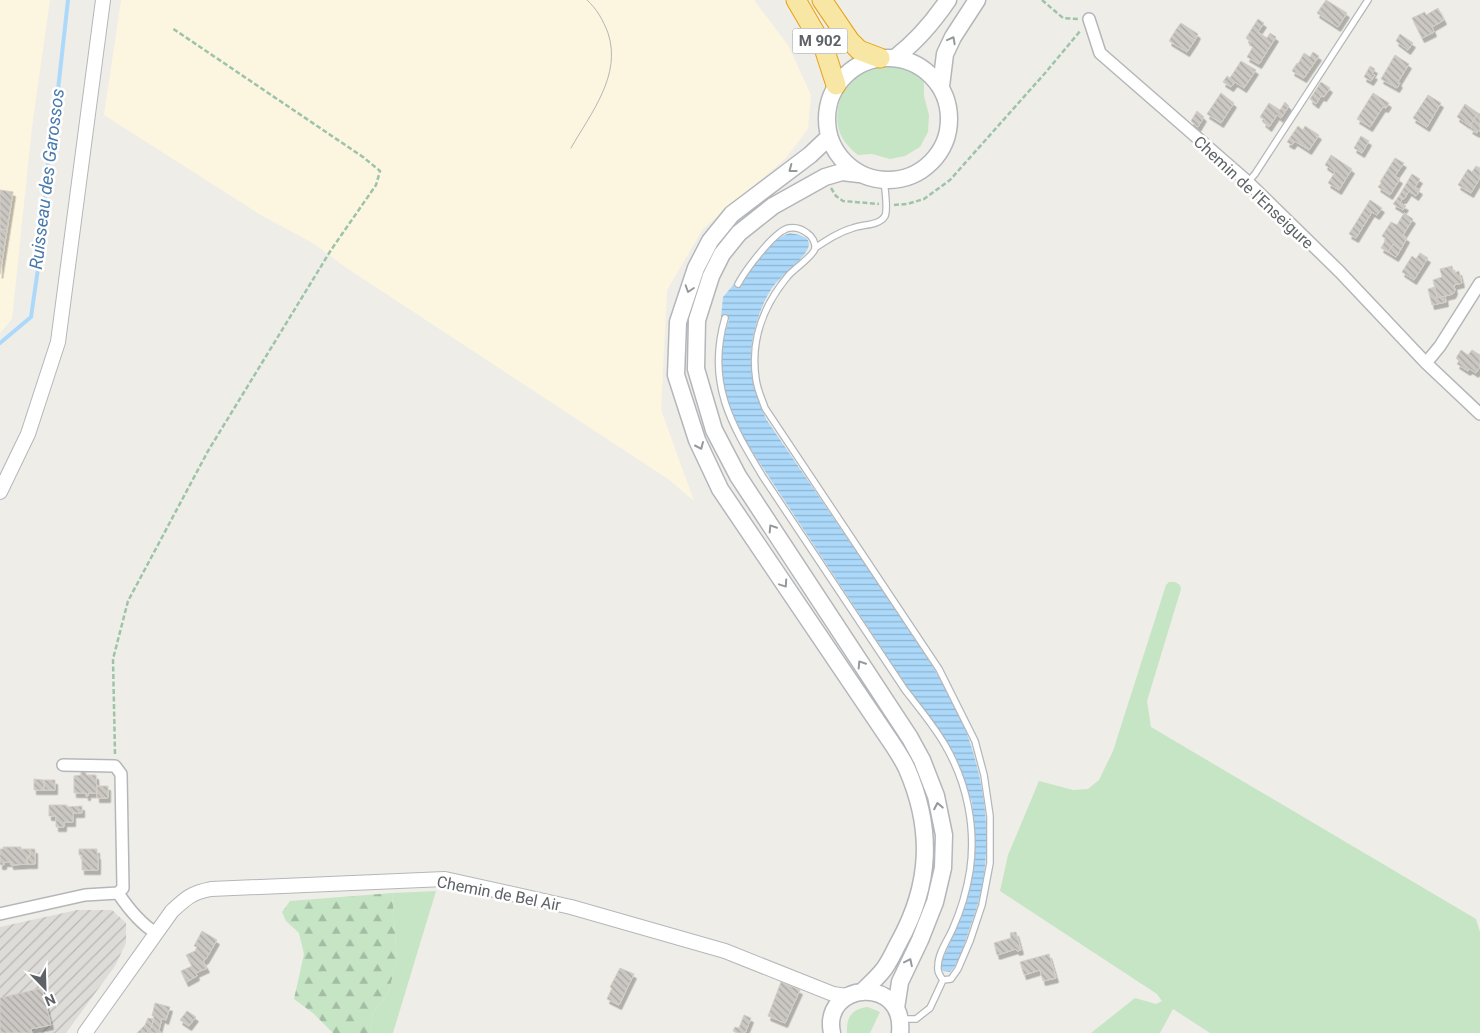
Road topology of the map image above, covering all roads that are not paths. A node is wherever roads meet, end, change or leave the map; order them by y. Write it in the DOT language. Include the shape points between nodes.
graph roads {
  1 [pos="103,0"];
  2 [pos="796,0"];
  3 [pos="822,0"];
  4 [pos="948,0"];
  5 [pos="977,0"];
  6 [pos="1368,0"];
  7 [pos="1089,19"];
  8 [pos="888,58"];
  9 [pos="836,85"];
  10 [pos="941,86"];
  11 [pos="829,137"];
  12 [pos="859,174"];
  13 [pos="884,180"];
  14 [pos="1248,182"];
  15 [pos="815,248"];
  16 [pos="1480,283"];
  17 [pos="738,284"];
  18 [pos="725,318"];
  19 [pos="1426,363"];
  20 [pos="1480,414"];
  21 [pos="0,492"];
  22 [pos="63,765"];
  23 [pos="118,893"];
  24 [pos="0,914"];
  25 [pos="156,933"];
  26 [pos="944,980"];
  27 [pos="818,988"];
  28 [pos="855,993"];
  29 [pos="833,1014"];
  30 [pos="902,1024"];
  31 [pos="85,1033"];
  32 [pos="832,1033"];
  1 -- 21 [label="street" via="58,342 28,434"];
  2 -- 9 [label="highway, M 902" via="824,48"];
  3 -- 8 [label="highway, M 902" via="859,50"];
  4 -- 8 [label="main road" via="929,27 910,46"];
  10 -- 5 [label="main road, one-way" via="945,54"];
  6 -- 14 [label="lane"];
  7 -- 14 [label="street, Chemin de l'Enseigure" via="1100,52"];
  8 -- 9 [label="main road" via="863,62"];
  8 -- 10 [label="main road" via="913,62 929,72"];
  9 -- 11 [label="main road" via="826,119"];
  10 -- 13 [label="main road" via="948,104 950,123 946,142 936,158 921,171 904,179"];
  11 -- 12 [label="main road" via="840,158"];
  11 -- 28 [label="main road, one-way" via="732,214 710,241 696,268 678,322 676,375 697,440 720,489 892,742 919,803 925,838 920,894 884,969"];
  12 -- 13 [label="main road"];
  30 -- 12 [label="main road, one-way" via="900,982 935,902 943,868 944,835 936,796 910,738 738,476 714,430 696,369 697,320 711,276 722,254 739,232 773,206 825,178 842,172"];
  13 -- 15 [label="lane" via="885,215 878,222 837,234"];
  14 -- 19 [label="street, Chemin de l'Enseigure"];
  15 -- 17 [label="lane" via="810,235 802,229 788,228 760,251"];
  15 -- 26 [label="lane" via="776,291 765,312 756,334 756,380 765,408 939,669 975,741 990,816 990,863 982,905 970,941 951,979"];
  16 -- 19 [label="street"];
  18 -- 26 [label="lane" via="717,358 720,385 726,410 741,441 905,690 945,745 960,777 968,802 972,844 964,896 938,966"];
  19 -- 20 [label="street, Chemin de l'Enseigure"];
  22 -- 23 [label="street" via="115,766 121,774 123,888"];
  23 -- 24 [label="street" via="85,896"];
  23 -- 25 [label="street"];
  25 -- 27 [label="street, Chemin de Bel Air" via="186,898 210,889 445,879 571,907 725,951"];
  25 -- 31 [label="street, Chemin de Bel Air"];
  26 -- 30 [label="lane" via="930,1008 916,1019"];
  27 -- 28 [label="street, Chemin de Bel Air" via="833,994"];
  27 -- 29 [label="street"];
  28 -- 29 [label="main road" via="840,1002"];
  28 -- 30 [label="main road" via="871,991 886,997"];
  29 -- 32 [label="main road"];
}
